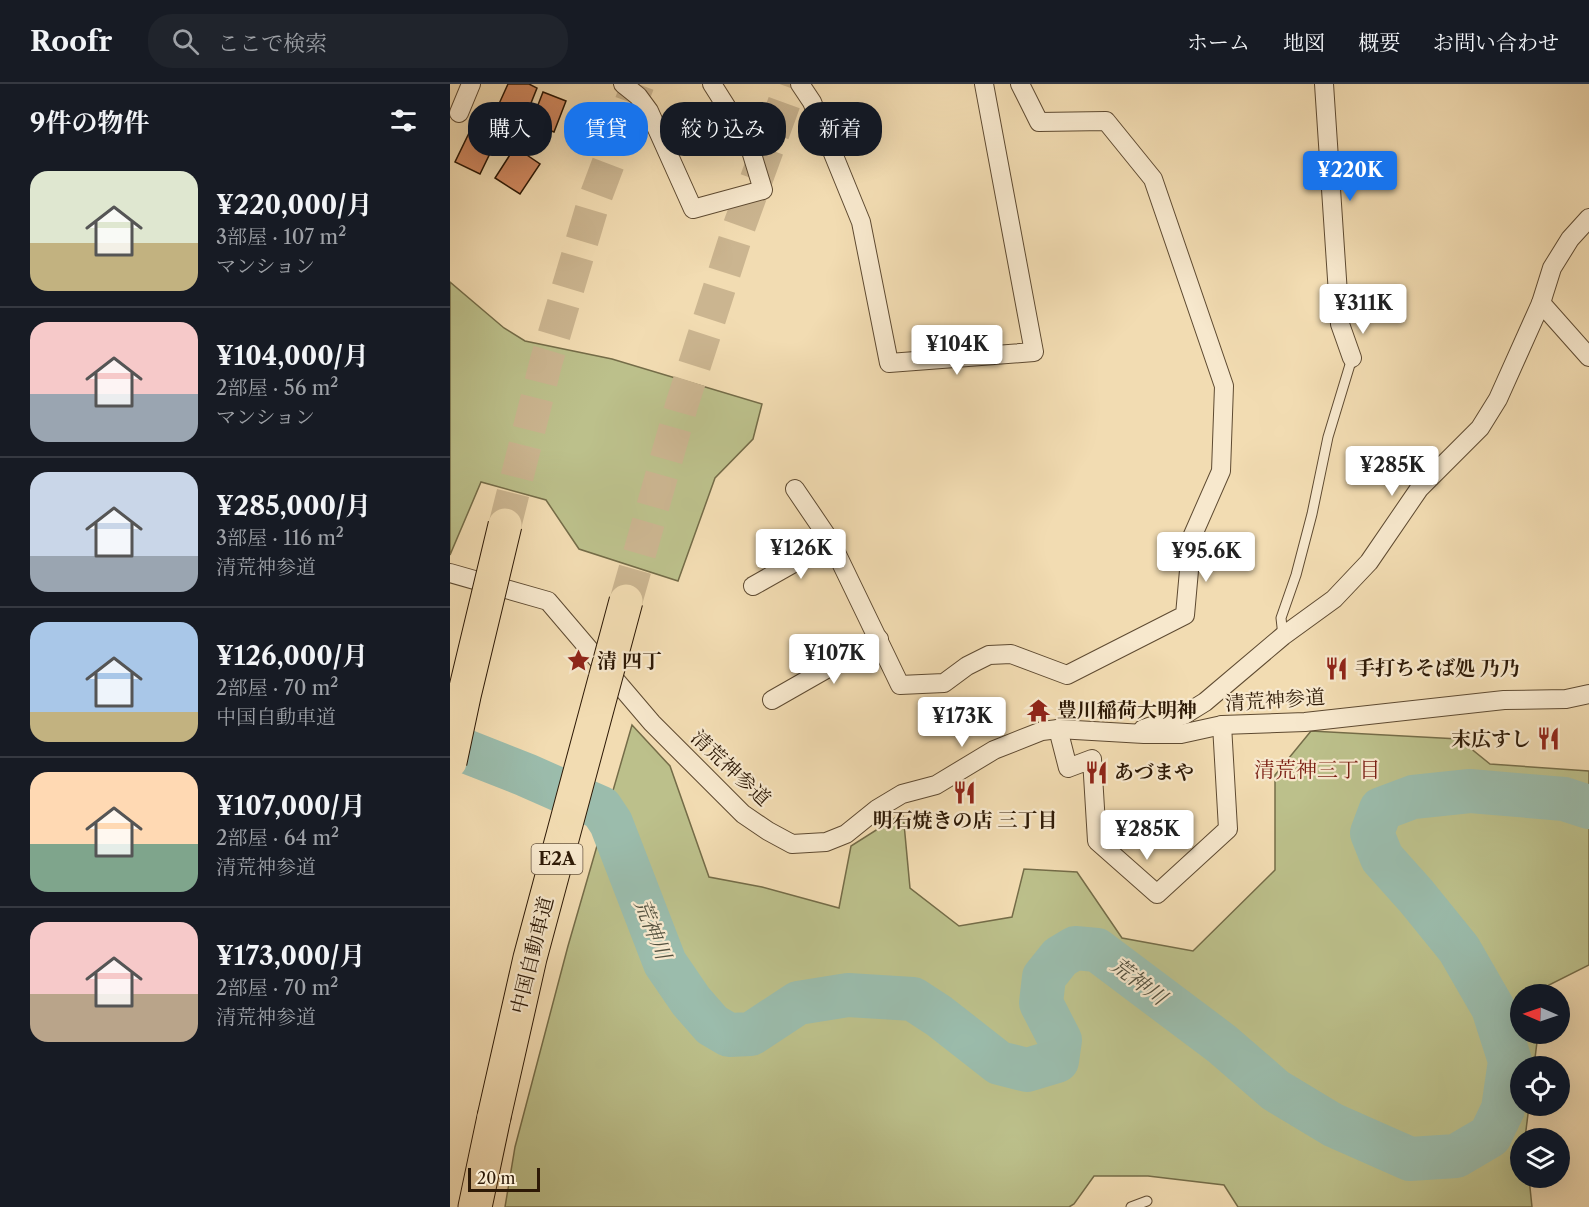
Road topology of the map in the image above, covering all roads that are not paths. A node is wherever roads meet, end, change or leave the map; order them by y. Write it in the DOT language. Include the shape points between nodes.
graph roads {
  1 [pos="471,84"];
  2 [pos="623,84"];
  3 [pos="712,84"];
  4 [pos="800,84"];
  5 [pos="984,84"];
  6 [pos="1020,84"];
  7 [pos="1324,84"];
  8 [pos="459,113"];
  9 [pos="1589,218"];
  10 [pos="1541,303"];
  11 [pos="1589,357"];
  12 [pos="1352,358"];
  13 [pos="795,489"];
  14 [pos="505,525"];
  15 [pos="831,542"];
  16 [pos="450,573"];
  17 [pos="753,586"];
  18 [pos="626,602"];
  19 [pos="1283,636"];
  20 [pos="879,639"];
  21 [pos="1589,694"];
  22 [pos="772,700"];
  23 [pos="1222,725"];
  24 [pos="1058,729"];
  25 [pos="1134,733"];
  26 [pos="450,762"];
  27 [pos="1147,1201"];
  28 [pos="475,1207"];
  29 [pos="1131,1207"];
  1 -- 8 [label="street"];
  2 -- 3 [label="street" via="649,111 693,209 763,190 748,141"];
  4 -- 5 [label="street" via="812,102 861,222 888,363 1034,352"];
  6 -- 20 [label="street" via="1039,122 1106,121 1154,179 1224,386 1221,471 1192,537 1185,615 1067,675 1011,654 988,655 944,683 900,685"];
  7 -- 12 [label="street" via="1340,324"];
  9 -- 10 [label="street" via="1552,268"];
  10 -- 11 [label="street"];
  10 -- 19 [label="street" via="1498,399 1480,428 1419,489 1369,562 1334,599"];
  12 -- 19 [label="lane" via="1328,437 1296,575 1281,618"];
  13 -- 15 [label="street"];
  14 -- 26 [label="highway, bridge"];
  15 -- 17 [label="street"];
  15 -- 20 [label="street"];
  16 -- 24 [label="street, 清荒神参道" via="548,601 660,730 744,814 792,844 826,842 846,834 902,794 936,785 994,750 1042,731"];
  18 -- 28 [label="highway, 中国自動車道 / E2A, bridge" via="530,958"];
  19 -- 25 [label="street" via="1205,702"];
  20 -- 22 [label="street"];
  21 -- 23 [label="street, 清荒神参道" via="1305,722"];
  23 -- 24 [label="street" via="1228,829 1158,894 1097,841 1092,759 1068,768"];
  23 -- 25 [label="street, 清荒神参道" via="1181,734"];
  24 -- 25 [label="street, 清荒神参道"];
  27 -- 29 [label="lane"];
}
